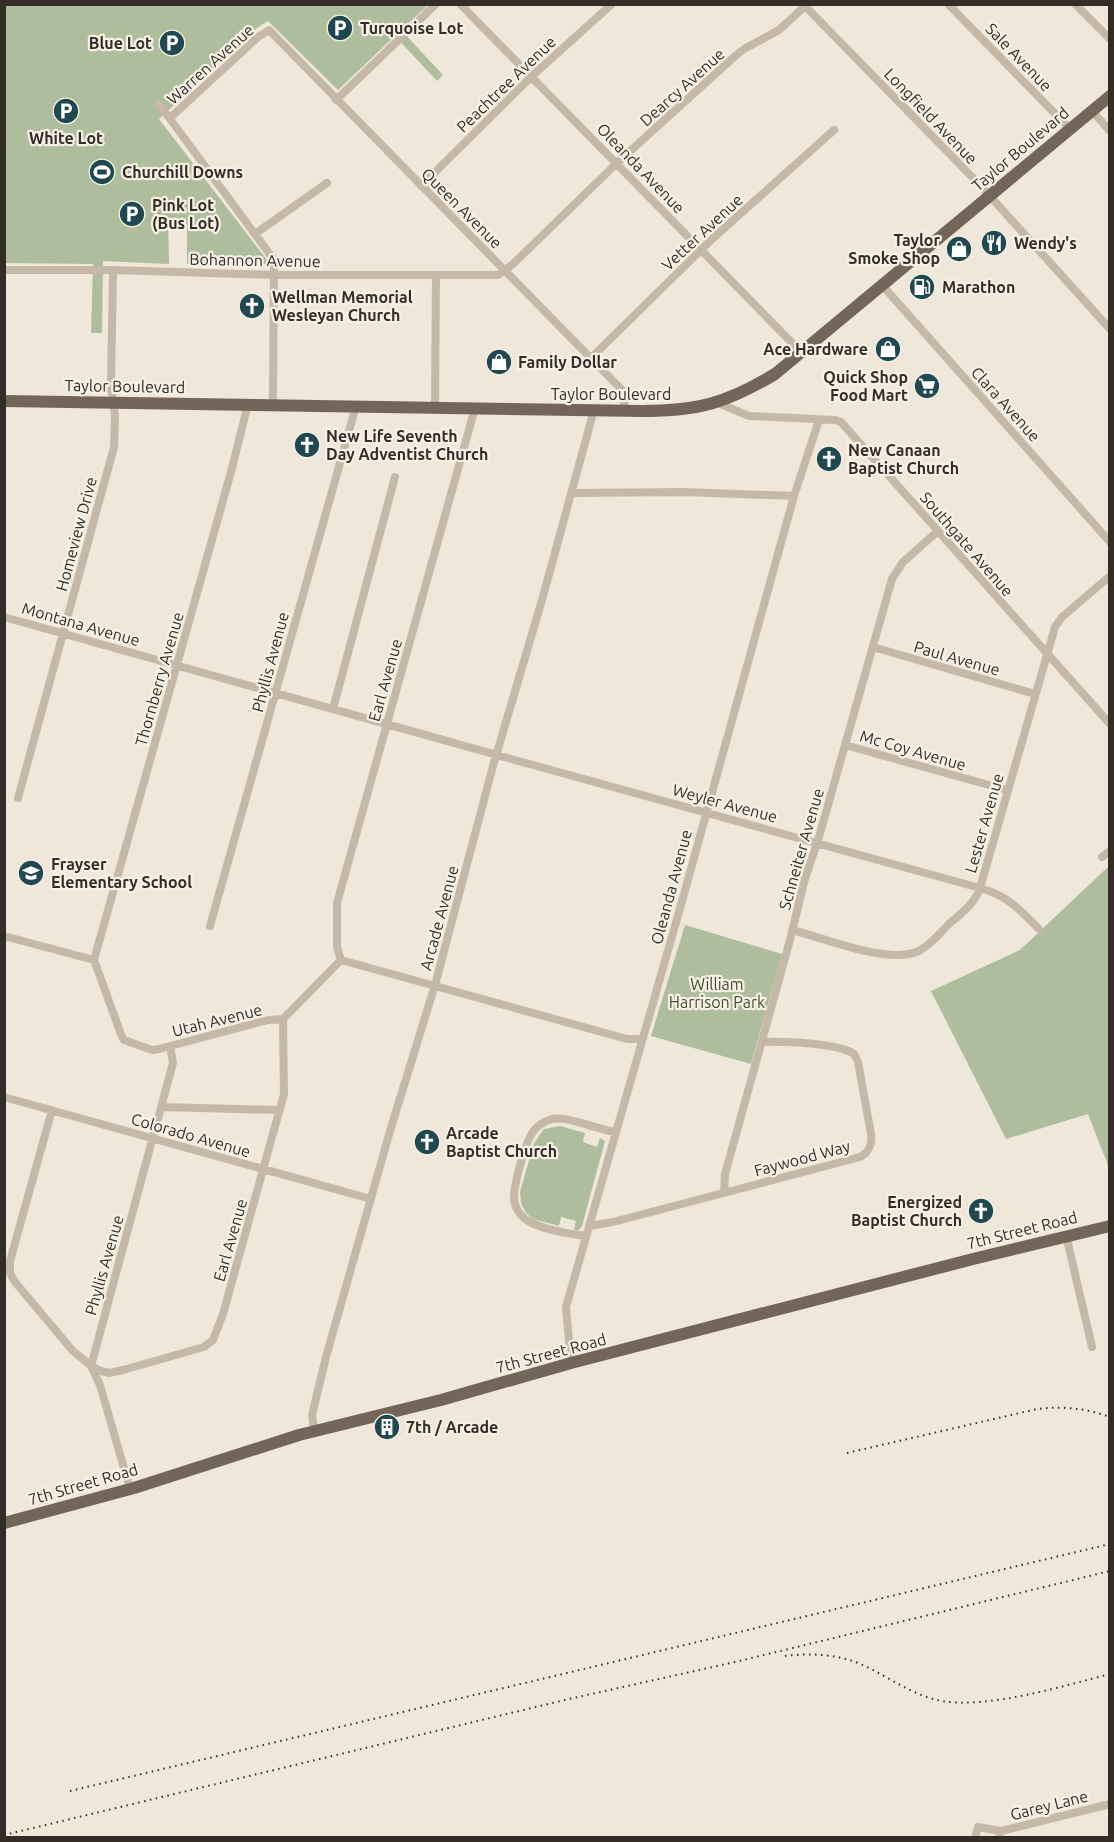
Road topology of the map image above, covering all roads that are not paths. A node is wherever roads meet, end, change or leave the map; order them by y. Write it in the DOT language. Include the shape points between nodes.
graph roads {
  1 [pos="436,4"];
  2 [pos="460,4"];
  3 [pos="612,4"];
  4 [pos="948,4"];
  5 [pos="1075,4"];
  6 [pos="804,5"];
  7 [pos="269,30"];
  8 [pos="1110,39"];
  9 [pos="532,76"];
  10 [pos="1110,96"];
  11 [pos="336,100"];
  12 [pos="159,104"];
  13 [pos="1092,111"];
  14 [pos="170,118"];
  15 [pos="1070,129"];
  16 [pos="834,130"];
  17 [pos="1110,131"];
  18 [pos="617,163"];
  19 [pos="327,183"];
  20 [pos="421,186"];
  21 [pos="990,196"];
  22 [pos="255,234"];
  23 [pos="701,250"];
  24 [pos="4,270"];
  25 [pos="113,270"];
  26 [pos="505,270"];
  27 [pos="276,275"];
  28 [pos="436,275"];
  29 [pos="882,285"];
  30 [pos="1110,329"];
  31 [pos="801,352"];
  32 [pos="591,358"];
  33 [pos="4,401"];
  34 [pos="113,402"];
  35 [pos="718,403"];
  36 [pos="248,404"];
  37 [pos="273,404"];
  38 [pos="356,406"];
  39 [pos="435,407"];
  40 [pos="475,408"];
  41 [pos="594,410"];
  42 [pos="624,411"];
  43 [pos="819,420"];
  44 [pos="395,477"];
  45 [pos="572,493"];
  46 [pos="794,496"];
  47 [pos="938,531"];
  48 [pos="1110,542"];
  49 [pos="1110,576"];
  50 [pos="4,617"];
  51 [pos="62,634"];
  52 [pos="873,647"];
  53 [pos="1047,654"];
  54 [pos="176,665"];
  55 [pos="276,693"];
  56 [pos="1035,694"];
  57 [pos="333,709"];
  58 [pos="387,723"];
  59 [pos="1110,724"];
  60 [pos="845,745"];
  61 [pos="496,755"];
  62 [pos="1007,790"];
  63 [pos="18,798"];
  64 [pos="705,812"];
  65 [pos="817,842"];
  66 [pos="1110,851"];
  67 [pos="1102,857"];
  68 [pos="980,888"];
  69 [pos="210,926"];
  70 [pos="1039,929"];
  71 [pos="792,930"];
  72 [pos="4,936"];
  73 [pos="94,960"];
  74 [pos="340,960"];
  75 [pos="435,985"];
  76 [pos="283,1019"];
  77 [pos="642,1039"];
  78 [pos="762,1042"];
  79 [pos="170,1046"];
  80 [pos="4,1097"];
  81 [pos="161,1107"];
  82 [pos="52,1110"];
  83 [pos="280,1110"];
  84 [pos="616,1132"];
  85 [pos="153,1138"];
  86 [pos="263,1170"];
  87 [pos="724,1193"];
  88 [pos="371,1199"];
  89 [pos="589,1226"];
  90 [pos="1110,1226"];
  91 [pos="1066,1235"];
  92 [pos="586,1236"];
  93 [pos="1092,1347"];
  94 [pos="571,1363"];
  95 [pos="91,1366"];
  96 [pos="314,1432"];
  97 [pos="130,1489"];
  98 [pos="4,1523"];
  99 [pos="1110,1804"];
  100 [pos="1000,1834"];
  101 [pos="975,1838"];
  1 -- 11 [label="street"];
  2 -- 9 [label="street, Oleanda Avenue"];
  3 -- 9 [label="street, Peachtree Avenue"];
  4 -- 15 [label="street, Sale Avenue"];
  5 -- 8 [label="street"];
  6 -- 18 [label="street, Dearcy Avenue" via="778,30 734,57"];
  6 -- 21 [label="street, Longfield Avenue"];
  7 -- 11 [label="street, Queen Avenue"];
  7 -- 14 [label="street, Warren Avenue"];
  9 -- 18 [label="street, Oleanda Avenue"];
  9 -- 20 [label="street, Peachtree Avenue"];
  10 -- 13 [label="main road, Taylor Boulevard"];
  11 -- 20 [label="street, Queen Avenue"];
  12 -- 14 [label="street"];
  13 -- 15 [label="main road, Taylor Boulevard"];
  13 -- 17 [label="street"];
  14 -- 22 [label="street"];
  15 -- 21 [label="main road, Taylor Boulevard"];
  16 -- 23 [label="street, Vetter Avenue"];
  18 -- 23 [label="street, Oleanda Avenue"];
  18 -- 26 [label="street, Dearcy Avenue"];
  19 -- 22 [label="street"];
  20 -- 26 [label="street, Queen Avenue"];
  21 -- 29 [label="main road, Taylor Boulevard"];
  21 -- 30 [label="street, Longfield Avenue"];
  22 -- 27 [label="street" via="274,260"];
  23 -- 31 [label="street, Oleanda Avenue"];
  23 -- 32 [label="street, Vetter Avenue"];
  24 -- 25 [label="street, Bohannon Avenue"];
  25 -- 27 [label="street, Bohannon Avenue"];
  25 -- 34 [label="street, Homeview Drive"];
  26 -- 28 [label="street, Bohannon Avenue" via="487,276"];
  26 -- 32 [label="street, Queen Avenue"];
  27 -- 28 [label="street, Bohannon Avenue"];
  27 -- 37 [label="street"];
  28 -- 39 [label="street"];
  29 -- 31 [label="main road, Taylor Boulevard"];
  29 -- 48 [label="street, Clara Avenue"];
  31 -- 35 [label="main road, Taylor Boulevard" via="775,374"];
  32 -- 42 [label="street, Queen Avenue" via="624,392"];
  33 -- 34 [label="main road, Taylor Boulevard"];
  34 -- 36 [label="main road, Taylor Boulevard"];
  34 -- 51 [label="street, Homeview Drive" via="114,447"];
  35 -- 42 [label="main road, Taylor Boulevard" via="683,410"];
  35 -- 43 [label="street, Southgate Avenue" via="749,416"];
  36 -- 37 [label="main road, Taylor Boulevard"];
  36 -- 54 [label="street, Thornberry Avenue"];
  37 -- 38 [label="main road, Taylor Boulevard"];
  38 -- 39 [label="main road, Taylor Boulevard"];
  38 -- 55 [label="street, Phyllis Avenue"];
  39 -- 40 [label="main road, Taylor Boulevard"];
  40 -- 41 [label="main road, Taylor Boulevard"];
  40 -- 58 [label="street, Earl Avenue"];
  41 -- 42 [label="main road, Taylor Boulevard"];
  41 -- 45 [label="street, Arcade Avenue"];
  43 -- 46 [label="street, Oleanda Avenue"];
  43 -- 47 [label="street, Southgate Avenue" via="841,422"];
  44 -- 57 [label="street"];
  45 -- 46 [label="street"];
  45 -- 61 [label="street, Arcade Avenue"];
  46 -- 64 [label="street, Oleanda Avenue"];
  47 -- 52 [label="street, Schneiter Avenue" via="896,571"];
  47 -- 53 [label="street, Southgate Avenue"];
  49 -- 53 [label="street, Lester Avenue" via="1057,623"];
  50 -- 51 [label="street, Montana Avenue"];
  51 -- 54 [label="street, Montana Avenue"];
  51 -- 63 [label="street, Homeview Drive"];
  52 -- 56 [label="street, Paul Avenue"];
  52 -- 60 [label="street, Schneiter Avenue"];
  53 -- 56 [label="street, Lester Avenue"];
  53 -- 59 [label="street, Southgate Avenue"];
  54 -- 55 [label="street, Montana Avenue"];
  54 -- 73 [label="street, Thornberry Avenue"];
  55 -- 57 [label="street, Montana Avenue"];
  55 -- 69 [label="street, Phyllis Avenue"];
  56 -- 62 [label="street, Lester Avenue"];
  57 -- 58 [label="street, Montana Avenue"];
  58 -- 61 [label="street, Montana Avenue"];
  58 -- 74 [label="street, Earl Avenue" via="338,903"];
  60 -- 62 [label="street, Mc Coy Avenue"];
  60 -- 65 [label="street, Schneiter Avenue"];
  61 -- 64 [label="street, Weyler Avenue"];
  61 -- 75 [label="street, Arcade Avenue"];
  62 -- 68 [label="street, Lester Avenue"];
  64 -- 65 [label="street, Weyler Avenue"];
  64 -- 77 [label="street, Oleanda Avenue"];
  65 -- 68 [label="street, Weyler Avenue"];
  65 -- 71 [label="street, Schneiter Avenue"];
  66 -- 67 [label="street"];
  68 -- 70 [label="street, Weyler Avenue" via="1012,902"];
  68 -- 71 [label="street, Lester Avenue" via="973,901 928,945 905,955 878,954"];
  71 -- 78 [label="street, Schneiter Avenue"];
  72 -- 73 [label="street"];
  73 -- 79 [label="street, Utah Avenue" via="124,1040 152,1050"];
  74 -- 75 [label="street"];
  74 -- 76 [label="street, Utah Avenue"];
  75 -- 77 [label="street" via="627,1039"];
  75 -- 88 [label="street, Arcade Avenue"];
  76 -- 79 [label="street, Utah Avenue"];
  76 -- 83 [label="street, Earl Avenue" via="284,1094"];
  77 -- 84 [label="street, Oleanda Avenue"];
  78 -- 87 [label="street, Schneiter Avenue" via="725,1174"];
  78 -- 87 [label="street, Faywood Way" via="790,1041 840,1048 854,1054 871,1146 860,1157"];
  79 -- 81 [label="street, Phyllis Avenue" via="173,1063"];
  80 -- 82 [label="street, Colorado Avenue"];
  81 -- 83 [label="street"];
  81 -- 85 [label="street, Phyllis Avenue"];
  82 -- 85 [label="street, Colorado Avenue"];
  82 -- 95 [label="street" via="10,1267 15,1282 72,1350"];
  83 -- 86 [label="street, Earl Avenue"];
  84 -- 89 [label="street, Oleanda Avenue"];
  84 -- 92 [label="street" via="553,1119 539,1125 529,1139 514,1194 519,1213 530,1222"];
  85 -- 86 [label="street, Colorado Avenue"];
  85 -- 95 [label="street, Phyllis Avenue"];
  86 -- 88 [label="street, Colorado Avenue"];
  86 -- 95 [label="street, Earl Avenue" via="213,1340 204,1347 109,1373"];
  87 -- 89 [label="street, Faywood Way"];
  88 -- 96 [label="street, Arcade Avenue" via="312,1415"];
  89 -- 92 [label="street, Oleanda Avenue"];
  90 -- 91 [label="main road, 7th Street Road"];
  91 -- 93 [label="street"];
  91 -- 94 [label="main road, 7th Street Road"];
  92 -- 94 [label="street, Oleanda Avenue" via="566,1307"];
  94 -- 96 [label="main road, 7th Street Road"];
  95 -- 97 [label="street"];
  96 -- 97 [label="main road, 7th Street Road"];
  97 -- 98 [label="main road, 7th Street Road"];
  99 -- 100 [label="street, Garey Lane"];
  100 -- 101 [label="street, Garey Lane" via="978,1827"];
}
